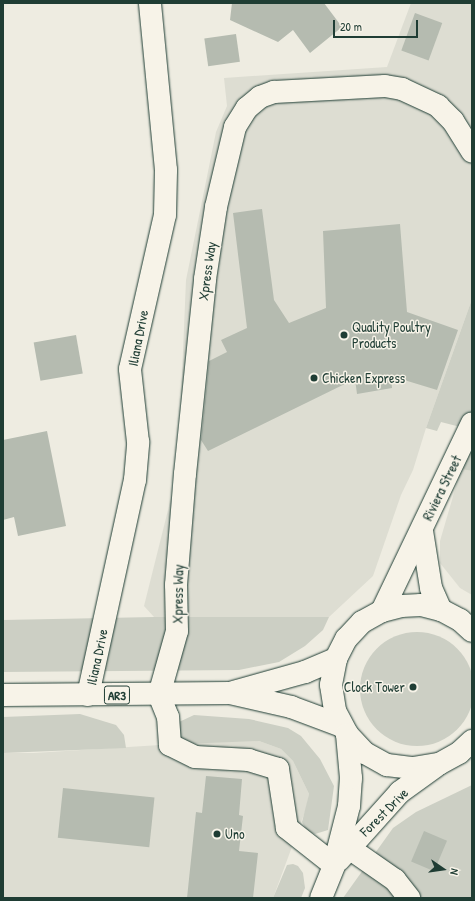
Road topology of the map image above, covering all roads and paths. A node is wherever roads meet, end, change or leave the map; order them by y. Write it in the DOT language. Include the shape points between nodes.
graph roads {
  1 [pos="150,3"];
  2 [pos="472,152"];
  3 [pos="472,423"];
  4 [pos="422,531"];
  5 [pos="441,610"];
  6 [pos="382,611"];
  7 [pos="472,631"];
  8 [pos="336,659"];
  9 [pos="230,693"];
  10 [pos="3,695"];
  11 [pos="88,695"];
  12 [pos="159,695"];
  13 [pos="344,730"];
  14 [pos="472,741"];
  15 [pos="439,764"];
  16 [pos="349,848"];
  17 [pos="334,865"];
  18 [pos="321,898"];
  19 [pos="409,898"];
  1 -- 11 [label="main road, Iliana Drive" via="166,170 165,214 130,369 138,442 135,480"];
  2 -- 12 [label="main road, Xpress Way" via="453,121 438,106 402,89 385,86 274,92 260,97 247,108 235,126 216,207 205,279 176,585 177,630"];
  3 -- 4 [label="main road, Riviera Street"];
  4 -- 5 [label="main road, Riviera Street" via="431,588"];
  4 -- 6 [label="main road, Riviera Street"];
  5 -- 6 [label="main road" via="421,605 401,606"];
  5 -- 7 [label="main road" via="460,620"];
  6 -- 8 [label="main road" via="362,622 346,639"];
  8 -- 9 [label="main road, AR3" via="305,672"];
  8 -- 13 [label="main road" via="331,685 335,711"];
  9 -- 12 [label="main road, AR3"];
  9 -- 13 [label="main road, AR3" via="291,707"];
  10 -- 11 [label="main road, AR3"];
  11 -- 12 [label="main road, AR3"];
  12 -- 17 [label="main road" via="168,717 170,745 195,757 249,760 278,769 287,828"];
  13 -- 15 [label="main road" via="365,753 388,765 413,768"];
  13 -- 17 [label="main road, Forest Drive" via="351,778 349,806"];
  14 -- 15 [label="main road" via="459,753"];
  15 -- 16 [label="main road, Forest Drive" via="400,792"];
  16 -- 17 [label="main road, Forest Drive"];
  16 -- 19 [label="main road" via="395,880"];
  17 -- 18 [label="main road, Forest Drive"];
}
